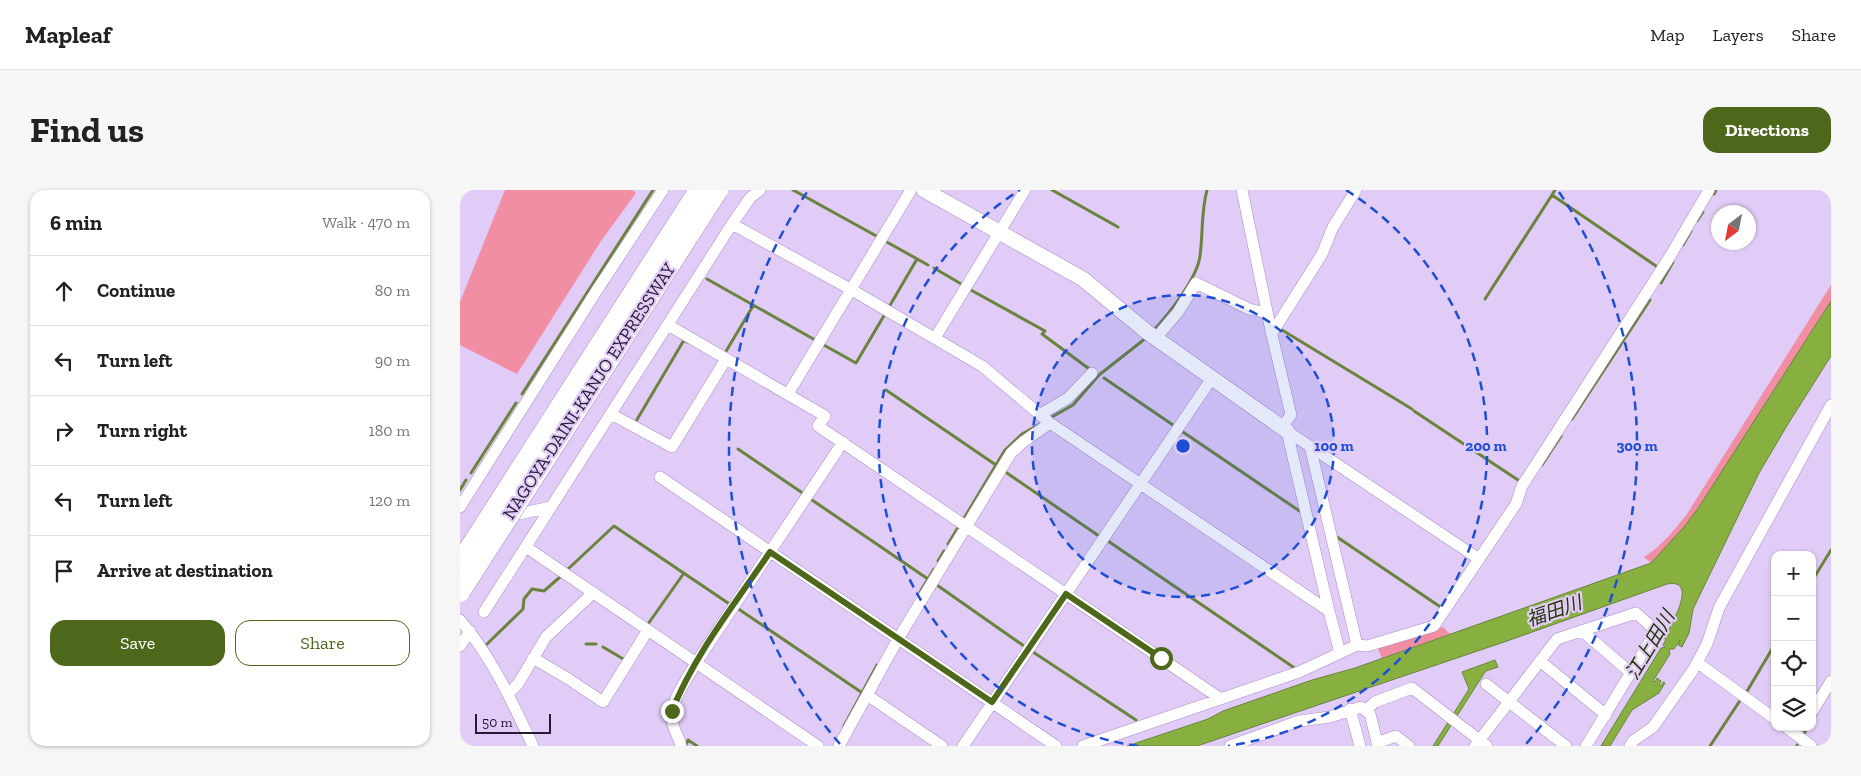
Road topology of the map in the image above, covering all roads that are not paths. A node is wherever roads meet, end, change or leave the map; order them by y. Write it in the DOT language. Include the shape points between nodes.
graph roads {
  1 [pos="663,190"];
  2 [pos="699,190"];
  3 [pos="718,190"];
  4 [pos="760,190"];
  5 [pos="911,190"];
  6 [pos="924,190"];
  7 [pos="1025,190"];
  8 [pos="1242,190"];
  9 [pos="1356,190"];
  10 [pos="1709,190"];
  11 [pos="732,224"];
  12 [pos="1000,233"];
  13 [pos="852,290"];
  14 [pos="1267,313"];
  15 [pos="668,325"];
  16 [pos="1271,331"];
  17 [pos="1152,336"];
  18 [pos="935,338"];
  19 [pos="726,359"];
  20 [pos="1092,373"];
  21 [pos="1212,378"];
  22 [pos="788,394"];
  23 [pos="1830,409"];
  24 [pos="611,414"];
  25 [pos="1045,419"];
  26 [pos="1287,431"];
  27 [pos="844,442"];
  28 [pos="1310,446"];
  29 [pos="660,476"];
  30 [pos="1141,484"];
  31 [pos="460,507"];
  32 [pos="551,507"];
  33 [pos="477,522"];
  34 [pos="963,524"];
  35 [pos="526,547"];
  36 [pos="770,552"];
  37 [pos="1479,559"];
  38 [pos="460,563"];
  39 [pos="460,592"];
  40 [pos="593,593"];
  41 [pos="1066,594"];
  42 [pos="1329,611"];
  43 [pos="484,612"];
  44 [pos="460,620"];
  45 [pos="648,630"];
  46 [pos="470,631"];
  47 [pos="1582,631"];
  48 [pos="896,637"];
  49 [pos="1357,645"];
  50 [pos="460,646"];
  51 [pos="1340,653"];
  52 [pos="533,658"];
  53 [pos="1540,661"];
  54 [pos="696,663"];
  55 [pos="1698,663"];
  56 [pos="1631,673"];
  57 [pos="1831,681"];
  58 [pos="1486,684"];
  59 [pos="508,694"];
  60 [pos="867,695"];
  61 [pos="1221,699"];
  62 [pos="992,702"];
  63 [pos="1509,702"];
  64 [pos="1816,705"];
  65 [pos="1350,709"];
  66 [pos="1366,710"];
  67 [pos="1606,715"];
  68 [pos="1771,716"];
  69 [pos="1801,732"];
  70 [pos="1377,744"];
  71 [pos="1481,744"];
  72 [pos="533,746"];
  73 [pos="681,746"];
  74 [pos="818,746"];
  75 [pos="839,746"];
  76 [pos="942,746"];
  77 [pos="963,746"];
  78 [pos="1056,746"];
  79 [pos="1083,746"];
  80 [pos="1232,746"];
  81 [pos="1360,746"];
  82 [pos="1409,746"];
  83 [pos="1566,746"];
  84 [pos="1586,746"];
  85 [pos="1630,746"];
  86 [pos="1811,746"];
  1 -- 31 [label="street"];
  2 -- 38 [label="highway, NAGOYA-DAINI-KANJO EXPRESSWAY, bridge"];
  3 -- 39 [label="highway, NAGOYA-DAINI-KANJO EXPRESSWAY, bridge"];
  4 -- 11 [label="street" via="750,198"];
  5 -- 13 [label="street"];
  6 -- 12 [label="street"];
  7 -- 12 [label="street"];
  8 -- 14 [label="street"];
  9 -- 16 [label="street" via="1333,227 1322,254"];
  10 -- 37 [label="street"];
  11 -- 13 [label="street"];
  11 -- 15 [label="street"];
  12 -- 17 [label="street" via="1083,279"];
  12 -- 18 [label="street"];
  13 -- 18 [label="street"];
  13 -- 22 [label="street"];
  14 -- 16 [label="street"];
  14 -- 17 [label="street" via="1249,309 1196,283 1178,312"];
  15 -- 19 [label="street"];
  15 -- 24 [label="street"];
  16 -- 26 [label="street" via="1291,415 1285,423"];
  17 -- 21 [label="street"];
  18 -- 25 [label="street" via="982,366"];
  19 -- 22 [label="street"];
  19 -- 24 [label="street" via="672,447"];
  20 -- 25 [label="street"];
  21 -- 26 [label="street"];
  21 -- 30 [label="street"];
  22 -- 27 [label="street" via="825,416 818,426"];
  23 -- 55 [label="street" via="1719,608"];
  24 -- 32 [label="street"];
  25 -- 30 [label="street"];
  25 -- 34 [label="street" via="1011,453"];
  26 -- 28 [label="street"];
  26 -- 42 [label="street"];
  27 -- 34 [label="street"];
  27 -- 36 [label="street"];
  28 -- 37 [label="street"];
  28 -- 49 [label="street"];
  29 -- 36 [label="street"];
  30 -- 41 [label="street"];
  30 -- 42 [label="street"];
  32 -- 33 [label="street"];
  32 -- 35 [label="street"];
  34 -- 41 [label="street"];
  34 -- 48 [label="street"];
  35 -- 40 [label="street"];
  35 -- 43 [label="street"];
  36 -- 48 [label="street"];
  36 -- 54 [label="street"];
  37 -- 49 [label="street" via="1434,626 1367,646"];
  40 -- 45 [label="street"];
  40 -- 52 [label="street" via="546,637"];
  41 -- 61 [label="street"];
  41 -- 62 [label="street"];
  42 -- 51 [label="street"];
  44 -- 46 [label="street"];
  45 -- 52 [label="street" via="603,702"];
  45 -- 54 [label="street"];
  46 -- 50 [label="street"];
  46 -- 59 [label="street"];
  47 -- 53 [label="street" via="1557,639"];
  47 -- 56 [label="street"];
  47 -- 56 [label="street" via="1636,613 1656,630"];
  48 -- 60 [label="street"];
  48 -- 62 [label="street"];
  49 -- 51 [label="street"];
  51 -- 61 [label="street" via="1299,672"];
  52 -- 59 [label="street" via="518,684"];
  53 -- 63 [label="street"];
  53 -- 67 [label="street"];
  54 -- 73 [label="street" via="672,711"];
  54 -- 74 [label="street"];
  55 -- 68 [label="street"];
  55 -- 85 [label="street" via="1653,726"];
  56 -- 67 [label="street"];
  57 -- 64 [label="street"];
  58 -- 63 [label="street"];
  59 -- 72 [label="street"];
  60 -- 75 [label="street"];
  60 -- 76 [label="street"];
  61 -- 79 [label="street"];
  62 -- 77 [label="street"];
  62 -- 78 [label="street"];
  63 -- 71 [label="street"];
  63 -- 83 [label="street"];
  65 -- 66 [label="street" via="1361,707"];
  65 -- 80 [label="street" via="1330,717 1299,721"];
  65 -- 81 [label="street"];
  66 -- 70 [label="street" via="1370,714"];
  66 -- 71 [label="street" via="1375,702 1412,688"];
  67 -- 84 [label="street"];
  69 -- 86 [label="street"];
  70 -- 82 [label="street" via="1396,736"];
}
